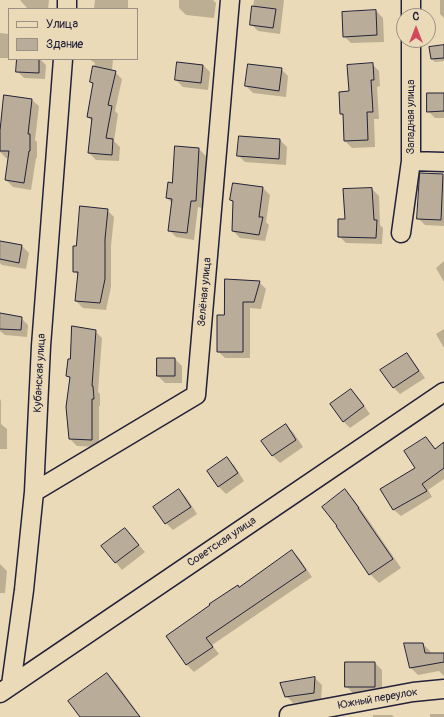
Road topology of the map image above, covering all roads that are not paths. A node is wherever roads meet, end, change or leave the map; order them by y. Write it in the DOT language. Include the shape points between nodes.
graph roads {
  1 [pos="230,0"];
  2 [pos="411,48"];
  3 [pos="63,60"];
  4 [pos="411,161"];
  5 [pos="444,162"];
  6 [pos="401,233"];
  7 [pos="444,392"];
  8 [pos="34,492"];
  9 [pos="5,689"];
  10 [pos="444,690"];
  11 [pos="289,715"];
  1 -- 8 [label="street, Зелёная улица" via="196,395"];
  2 -- 4 [label="street, Западная улица"];
  3 -- 8 [label="street, Кубанская улица"];
  4 -- 5 [label="street, Западная улица"];
  4 -- 6 [label="street"];
  7 -- 9 [label="street, Советская улица"];
  8 -- 9 [label="street, Кубанская улица" via="24,590"];
  10 -- 11 [label="street, Южный переулок" via="413,692"];
}
